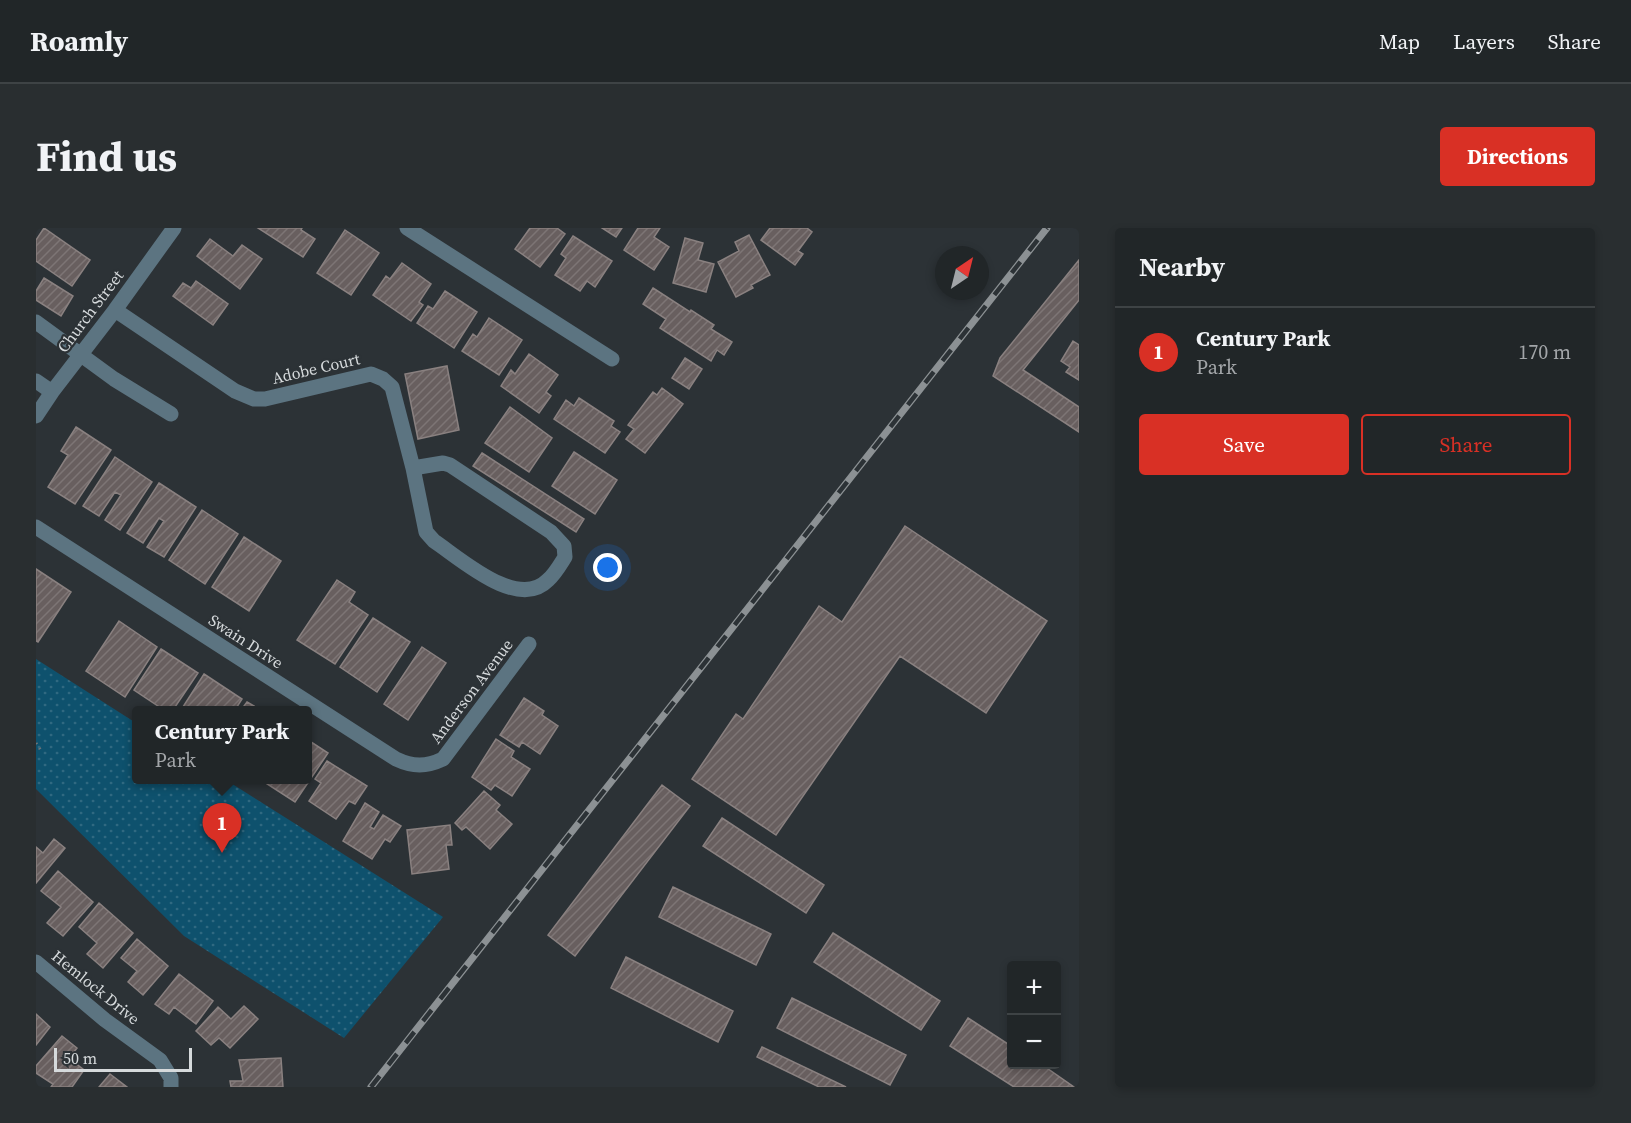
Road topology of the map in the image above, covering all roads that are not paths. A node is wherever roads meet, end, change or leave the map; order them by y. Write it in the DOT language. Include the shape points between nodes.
graph roads {
  1 [pos="174,228"];
  2 [pos="407,228"];
  3 [pos="115,310"];
  4 [pos="36,322"];
  5 [pos="81,354"];
  6 [pos="612,359"];
  7 [pos="36,381"];
  8 [pos="52,392"];
  9 [pos="171,414"];
  10 [pos="36,416"];
  11 [pos="413,468"];
  12 [pos="36,527"];
  13 [pos="529,644"];
  14 [pos="442,759"];
  15 [pos="36,962"];
  16 [pos="171,1087"];
  1 -- 3 [label="street, Church Street"];
  2 -- 6 [label="street"];
  3 -- 5 [label="street, Church Street"];
  3 -- 11 [label="street, Adobe Court" via="235,391 254,399 371,374 382,379 392,387"];
  4 -- 5 [label="street"];
  5 -- 8 [label="street, Church Street"];
  5 -- 9 [label="street"];
  7 -- 8 [label="street"];
  8 -- 10 [label="street, Church Street"];
  11 -- 11 [label="street, Adobe Court" via="426,532 501,586 532,589 548,581 565,558 564,546 551,532 450,465"];
  12 -- 14 [label="street, Swain Drive" via="396,759 408,765 430,765"];
  13 -- 14 [label="street, Anderson Avenue"];
  15 -- 16 [label="street, Hemlock Drive" via="160,1060 171,1078"];
}
